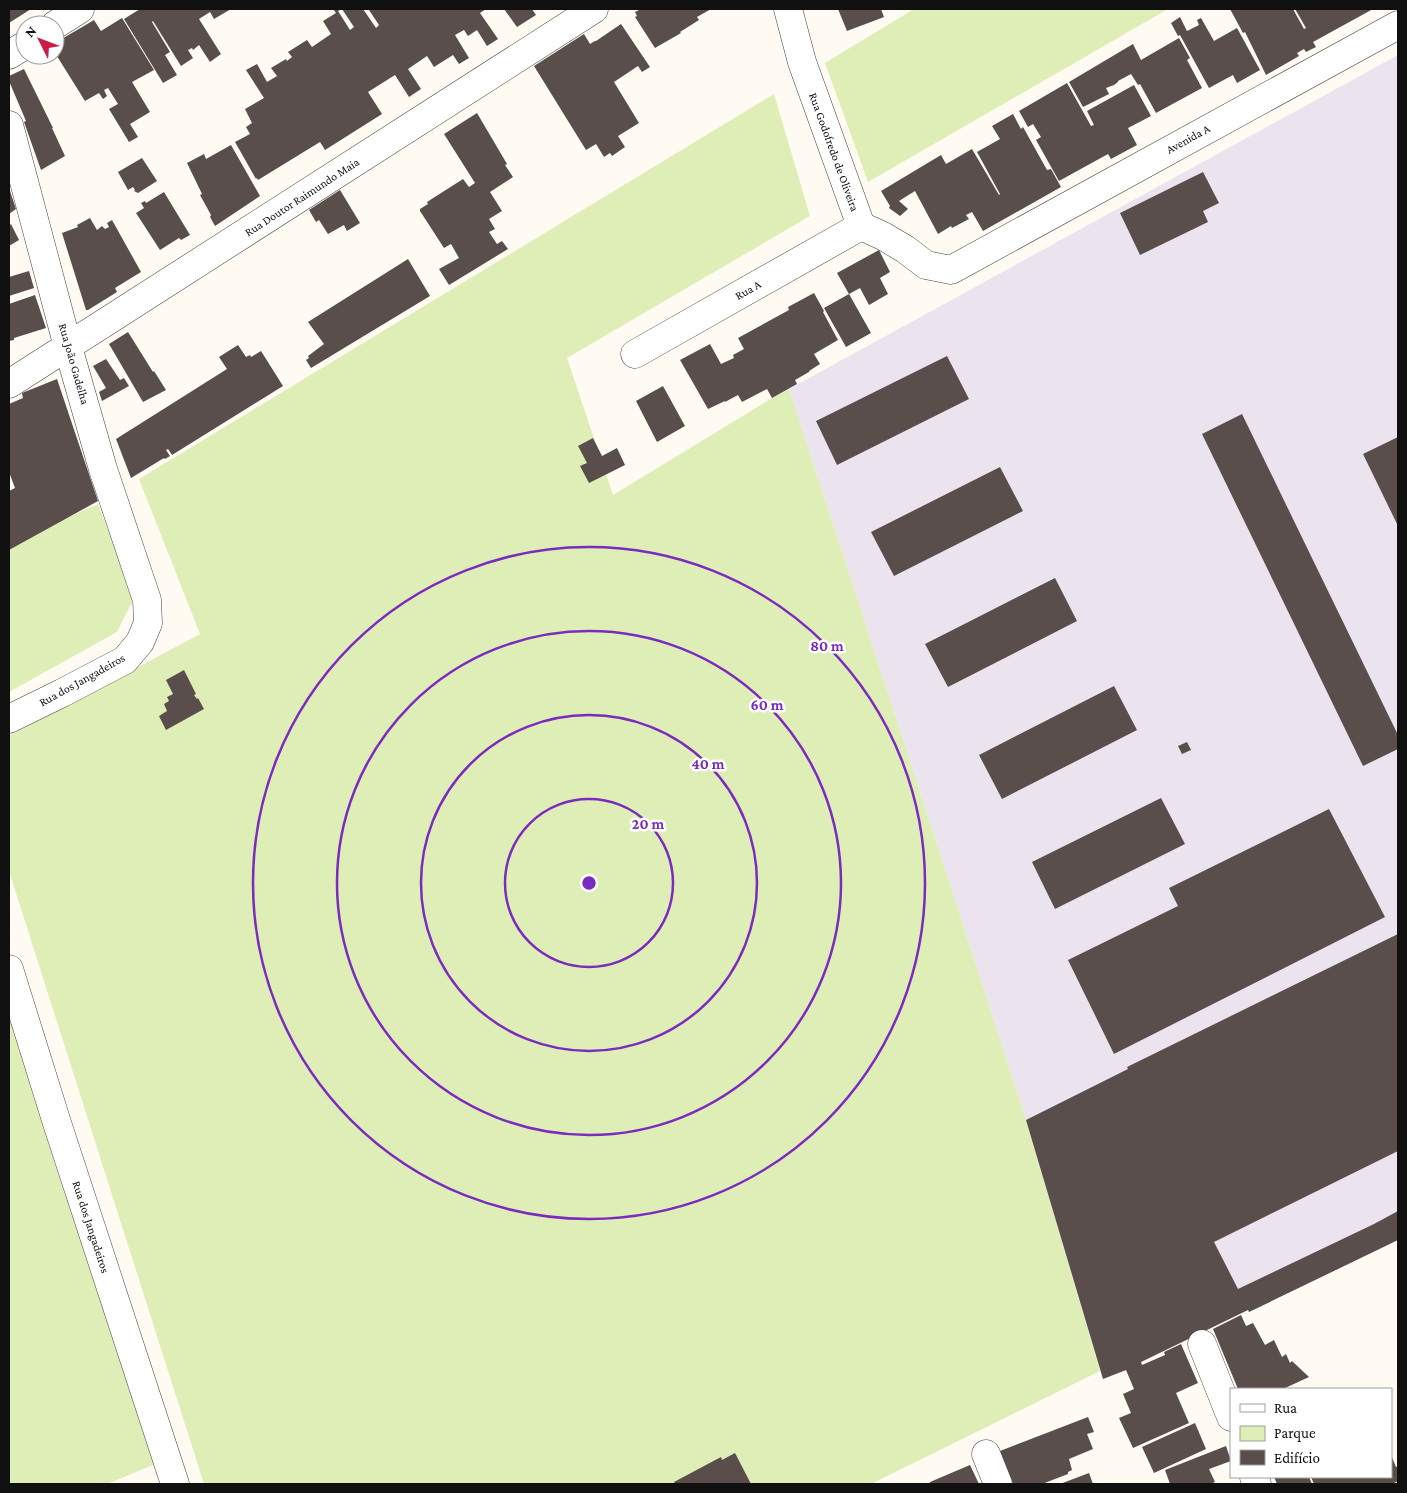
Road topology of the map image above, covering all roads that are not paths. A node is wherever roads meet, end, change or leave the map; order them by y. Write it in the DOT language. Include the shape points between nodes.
graph roads {
  1 [pos="80,9"];
  2 [pos="594,9"];
  3 [pos="788,9"];
  4 [pos="65,19"];
  5 [pos="1398,25"];
  6 [pos="9,125"];
  7 [pos="861,226"];
  8 [pos="978,254"];
  9 [pos="68,347"];
  10 [pos="635,354"];
  11 [pos="9,384"];
  12 [pos="147,600"];
  13 [pos="9,719"];
  14 [pos="9,970"];
  15 [pos="1202,1344"];
  16 [pos="1230,1414"];
  17 [pos="986,1454"];
  18 [pos="175,1484"];
  19 [pos="998,1484"];
  1 -- 4 [label="street"];
  2 -- 9 [label="street, Rua Doutor Raimundo Maia"];
  3 -- 7 [label="street, Rua Godofredo de Oliveira" via="802,62"];
  5 -- 8 [label="street, Avenida A"];
  6 -- 9 [label="street, Rua João Gadelha"];
  7 -- 8 [label="street, Rua Godofredo de Oliveira" via="905,249 926,265 951,270"];
  7 -- 10 [label="street, Rua A"];
  9 -- 11 [label="street, Rua Doutor Raimundo Maia"];
  9 -- 12 [label="street, Rua João Gadelha" via="103,469"];
  12 -- 13 [label="street, Rua dos Jangadeiros" via="148,623 140,642 124,660"];
  14 -- 18 [label="street, Rua dos Jangadeiros"];
  15 -- 16 [label="street"];
  17 -- 19 [label="street"];
}
